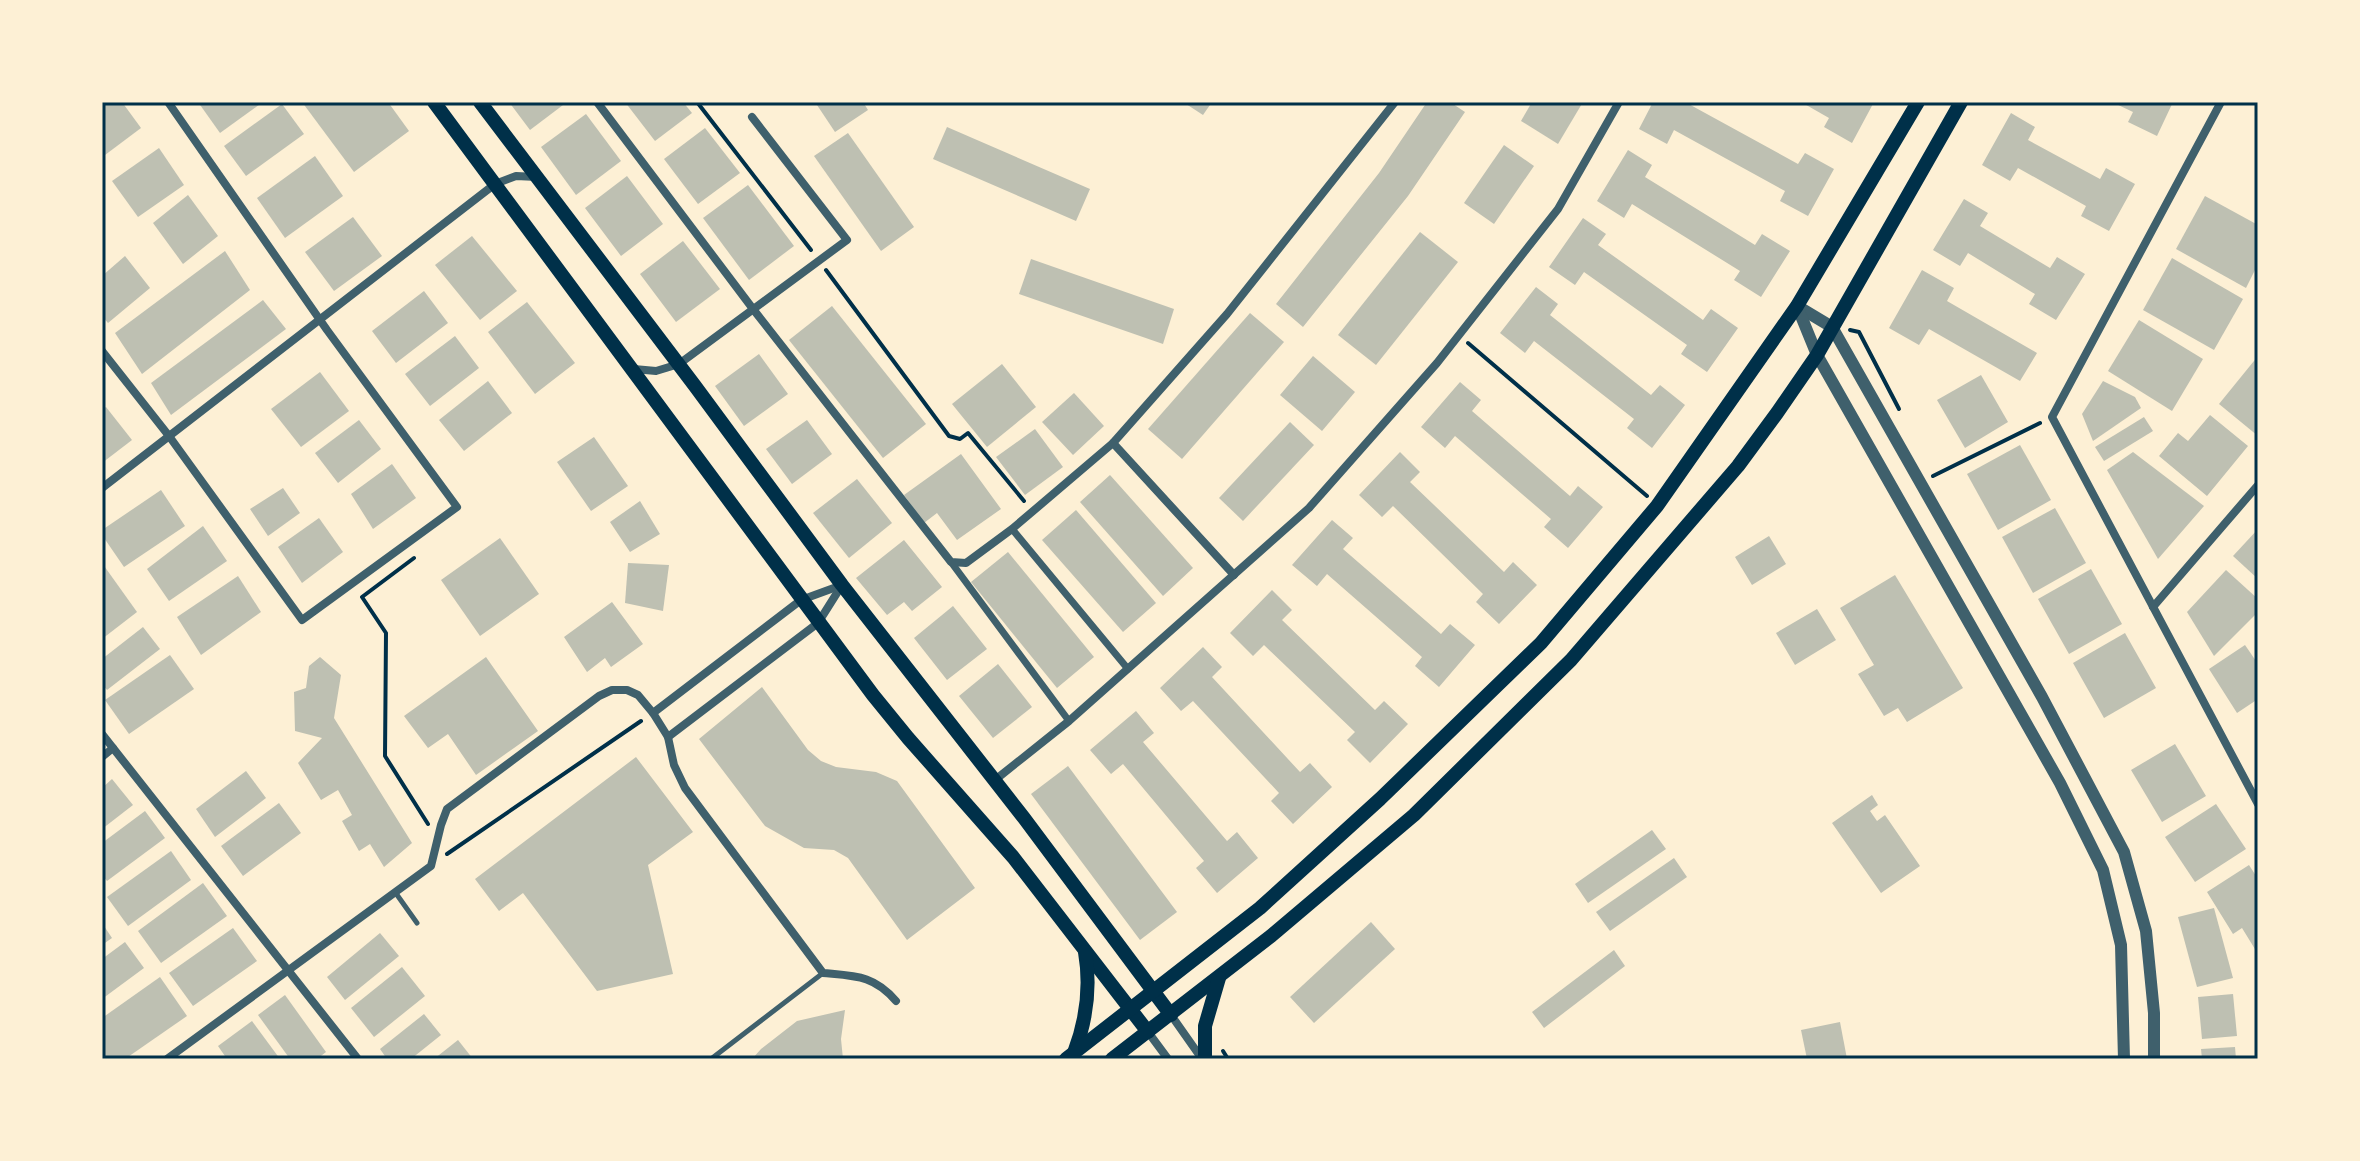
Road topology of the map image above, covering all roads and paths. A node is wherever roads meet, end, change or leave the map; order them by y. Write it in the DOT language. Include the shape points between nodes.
graph roads {
  1 [pos="168,102"];
  2 [pos="434,102"];
  3 [pos="480,102"];
  4 [pos="597,102"];
  5 [pos="697,102"];
  6 [pos="1395,102"];
  7 [pos="1619,102"];
  8 [pos="1918,102"];
  9 [pos="1961,102"];
  10 [pos="2221,102"];
  11 [pos="752,117"];
  12 [pos="537,177"];
  13 [pos="495,184"];
  14 [pos="818,261"];
  15 [pos="1797,306"];
  16 [pos="753,309"];
  17 [pos="320,320"];
  18 [pos="1832,327"];
  19 [pos="1459,335"];
  20 [pos="102,351"];
  21 [pos="1817,355"];
  22 [pos="679,364"];
  23 [pos="633,368"];
  24 [pos="2052,417"];
  25 [pos="169,436"];
  26 [pos="1113,443"];
  27 [pos="1920,482"];
  28 [pos="2258,485"];
  29 [pos="102,488"];
  30 [pos="1657,506"];
  31 [pos="1031,509"];
  32 [pos="1012,529"];
  33 [pos="422,553"];
  34 [pos="951,562"];
  35 [pos="1234,575"];
  36 [pos="842,585"];
  37 [pos="801,600"];
  38 [pos="2153,607"];
  39 [pos="818,623"];
  40 [pos="1128,669"];
  41 [pos="653,713"];
  42 [pos="1069,721"];
  43 [pos="102,734"];
  44 [pos="668,737"];
  45 [pos="113,748"];
  46 [pos="102,757"];
  47 [pos="995,780"];
  48 [pos="2258,804"];
  49 [pos="429,825"];
  50 [pos="431,866"];
  51 [pos="395,892"];
  52 [pos="417,923"];
  53 [pos="1084,947"];
  54 [pos="290,971"];
  55 [pos="823,973"];
  56 [pos="1220,977"];
  57 [pos="1154,990"];
  58 [pos="896,1001"];
  59 [pos="1130,1008"];
  60 [pos="1171,1015"];
  61 [pos="1148,1032"];
  62 [pos="1070,1056"];
  63 [pos="167,1059"];
  64 [pos="358,1059"];
  65 [pos="711,1059"];
  66 [pos="1112,1059"];
  67 [pos="1168,1059"];
  68 [pos="1203,1059"];
  69 [pos="2124,1059"];
  70 [pos="2154,1059"];
  1 -- 17 [label="street"];
  2 -- 13 [label="main road"];
  3 -- 12 [label="main road"];
  4 -- 16 [label="street"];
  5 -- 14 [label="path"];
  6 -- 26 [label="street" via="1227,314"];
  7 -- 19 [label="street" via="1558,209"];
  8 -- 15 [label="main road"];
  9 -- 18 [label="main road"];
  10 -- 24 [label="street"];
  11 -- 14 [label="street" via="847,240"];
  12 -- 13 [label="street" via="516,176"];
  12 -- 22 [label="main road"];
  13 -- 17 [label="street"];
  13 -- 23 [label="main road"];
  14 -- 16 [label="street"];
  14 -- 31 [label="path" via="949,436 960,439 968,433"];
  15 -- 18 [label="street"];
  15 -- 21 [label="street"];
  15 -- 30 [label="main road"];
  16 -- 22 [label="street"];
  16 -- 34 [label="street"];
  17 -- 25 [label="street"];
  17 -- 25 [label="street" via="457,507 302,620"];
  18 -- 21 [label="main road"];
  18 -- 27 [label="street"];
  19 -- 30 [label="path"];
  19 -- 35 [label="street" via="1309,508"];
  20 -- 25 [label="street"];
  21 -- 56 [label="main road" via="1738,466 1571,660 1414,815"];
  21 -- 69 [label="street" via="2060,783 2103,870 2121,945"];
  22 -- 23 [label="street" via="656,371"];
  22 -- 36 [label="main road"];
  23 -- 37 [label="main road"];
  24 -- 27 [label="path"];
  24 -- 38 [label="street"];
  25 -- 29 [label="street"];
  26 -- 32 [label="street"];
  26 -- 35 [label="street"];
  27 -- 70 [label="street" via="2124,852 2146,931"];
  28 -- 38 [label="street"];
  30 -- 57 [label="main road" via="1541,643 1380,799 1260,908"];
  32 -- 34 [label="street" via="966,563"];
  32 -- 40 [label="street"];
  33 -- 49 [label="path" via="362,597 386,633 385,756"];
  34 -- 42 [label="street"];
  35 -- 40 [label="street"];
  36 -- 37 [label="street"];
  36 -- 39 [label="street"];
  36 -- 47 [label="main road"];
  37 -- 39 [label="main road"];
  37 -- 41 [label="street"];
  38 -- 48 [label="street"];
  39 -- 44 [label="street"];
  39 -- 53 [label="main road"];
  40 -- 42 [label="street"];
  41 -- 44 [label="street"];
  41 -- 50 [label="path"];
  41 -- 50 [label="street" via="627,690 599,696 447,809"];
  42 -- 47 [label="street"];
  43 -- 45 [label="street"];
  44 -- 55 [label="street" via="685,788"];
  45 -- 46 [label="street"];
  45 -- 54 [label="street"];
  47 -- 57 [label="main road"];
  50 -- 51 [label="street"];
  51 -- 52 [label="lane"];
  51 -- 54 [label="street"];
  53 -- 59 [label="main road"];
  53 -- 62 [label="main road" via="1087,1006"];
  54 -- 63 [label="street"];
  54 -- 64 [label="street"];
  55 -- 58 [label="street" via="876,982"];
  55 -- 65 [label="lane"];
  56 -- 60 [label="main road"];
  56 -- 68 [label="main road" via="1206,1019"];
  57 -- 59 [label="main road"];
  57 -- 60 [label="main road"];
  59 -- 61 [label="main road"];
  59 -- 62 [label="main road"];
  60 -- 61 [label="main road"];
  60 -- 68 [label="street"];
  61 -- 66 [label="main road"];
  61 -- 67 [label="street"];
}
